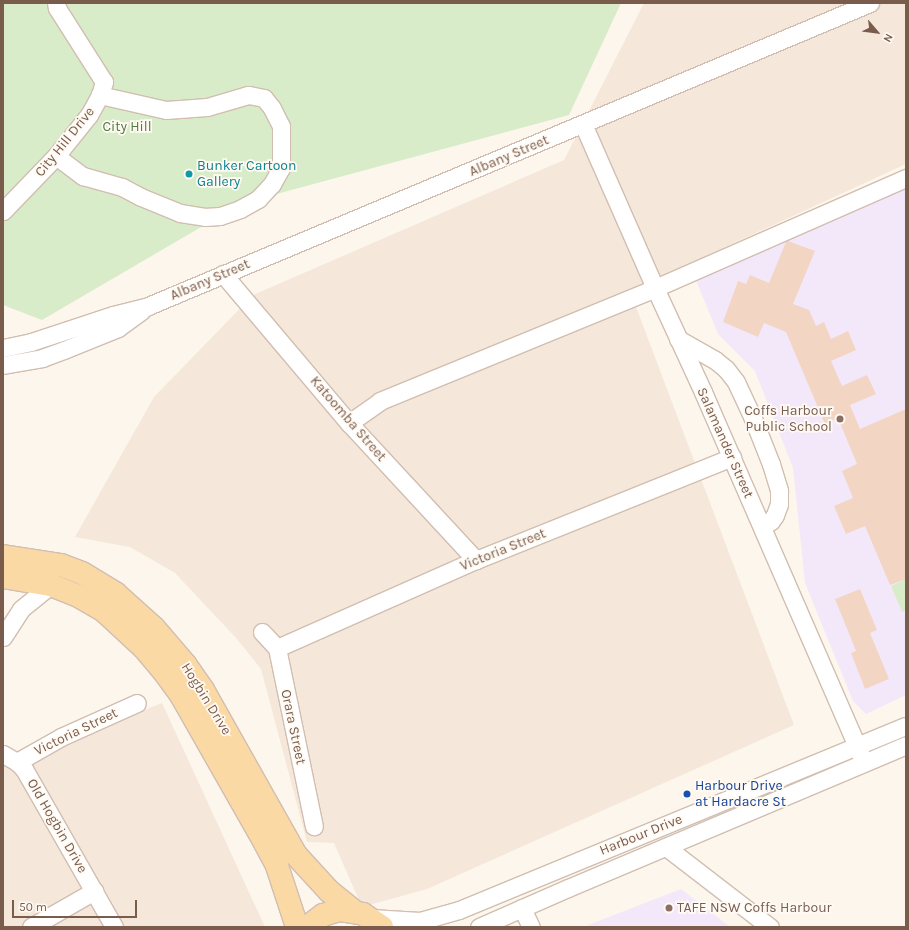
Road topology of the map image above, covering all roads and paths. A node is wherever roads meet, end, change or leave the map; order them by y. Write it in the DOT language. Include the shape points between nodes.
graph roads {
  1 [pos="56,3"];
  2 [pos="870,3"];
  3 [pos="102,88"];
  4 [pos="583,124"];
  5 [pos="56,156"];
  6 [pos="906,178"];
  7 [pos="3,211"];
  8 [pos="224,274"];
  9 [pos="655,288"];
  10 [pos="148,306"];
  11 [pos="678,339"];
  12 [pos="3,348"];
  13 [pos="3,365"];
  14 [pos="350,423"];
  15 [pos="732,458"];
  16 [pos="762,526"];
  17 [pos="3,556"];
  18 [pos="476,560"];
  19 [pos="3,577"];
  20 [pos="51,585"];
  21 [pos="262,632"];
  22 [pos="3,637"];
  23 [pos="276,648"];
  24 [pos="137,703"];
  25 [pos="906,726"];
  26 [pos="906,745"];
  27 [pos="858,747"];
  28 [pos="10,758"];
  29 [pos="864,762"];
  30 [pos="314,826"];
  31 [pos="666,846"];
  32 [pos="94,891"];
  33 [pos="522,908"];
  34 [pos="369,919"];
  35 [pos="31,927"];
  36 [pos="114,927"];
  37 [pos="297,927"];
  38 [pos="307,927"];
  39 [pos="479,927"];
  40 [pos="531,927"];
  41 [pos="770,927"];
  1 -- 3 [label="street"];
  2 -- 4 [label="street, Albany Street"];
  3 -- 5 [label="street, City Hill Drive" via="90,115"];
  3 -- 5 [label="street" via="166,110 207,107 248,95 264,98 282,126 282,168 258,199 220,216 205,217 180,213 122,187 82,176"];
  4 -- 8 [label="street, Albany Street"];
  4 -- 9 [label="street, Salamander Street"];
  5 -- 7 [label="street, City Hill Drive"];
  6 -- 9 [label="street"];
  8 -- 10 [label="street, Albany Street"];
  8 -- 14 [label="street, Katoomba Street"];
  9 -- 11 [label="street, Salamander Street"];
  9 -- 14 [label="street" via="380,401"];
  10 -- 12 [label="street, Albany Street" via="31,342"];
  10 -- 13 [label="street, Albany Street" via="118,328 64,350 42,358"];
  11 -- 15 [label="street, Salamander Street"];
  11 -- 16 [label="street" via="726,369 736,382 752,416 779,491 779,504 775,515"];
  14 -- 18 [label="street, Katoomba Street"];
  15 -- 16 [label="street, Salamander Street"];
  15 -- 18 [label="street, Victoria Street"];
  16 -- 27 [label="street, Salamander Street"];
  17 -- 34 [label="main road, Hogbin Drive" via="54,563 82,573 115,593 154,628 203,690 296,855 329,891"];
  18 -- 23 [label="street, Victoria Street"];
  19 -- 20 [label="main road, Hogbin Drive"];
  20 -- 22 [label="street" via="21,609"];
  20 -- 37 [label="main road, Hogbin Drive" via="104,611 144,648 165,673 185,701 277,866"];
  21 -- 23 [label="street, Orara Street"];
  23 -- 30 [label="street, Orara Street"];
  24 -- 28 [label="street, Victoria Street"];
  25 -- 27 [label="street, Harbour Drive"];
  26 -- 29 [label="street, Harbour Drive"];
  27 -- 29 [label="street, Salamander Street"];
  27 -- 34 [label="street, Harbour Drive" via="459,910 420,921"];
  28 -- 32 [label="street, Old Hogbin Drive" via="24,769"];
  29 -- 31 [label="street, Harbour Drive"];
  31 -- 33 [label="street, Harbour Drive"];
  31 -- 41 [label="street"];
  32 -- 35 [label="street"];
  32 -- 36 [label="street, Old Hogbin Drive"];
  33 -- 39 [label="street, Harbour Drive"];
  33 -- 40 [label="street"];
  34 -- 38 [label="main road" via="338,910 323,915"];
}
